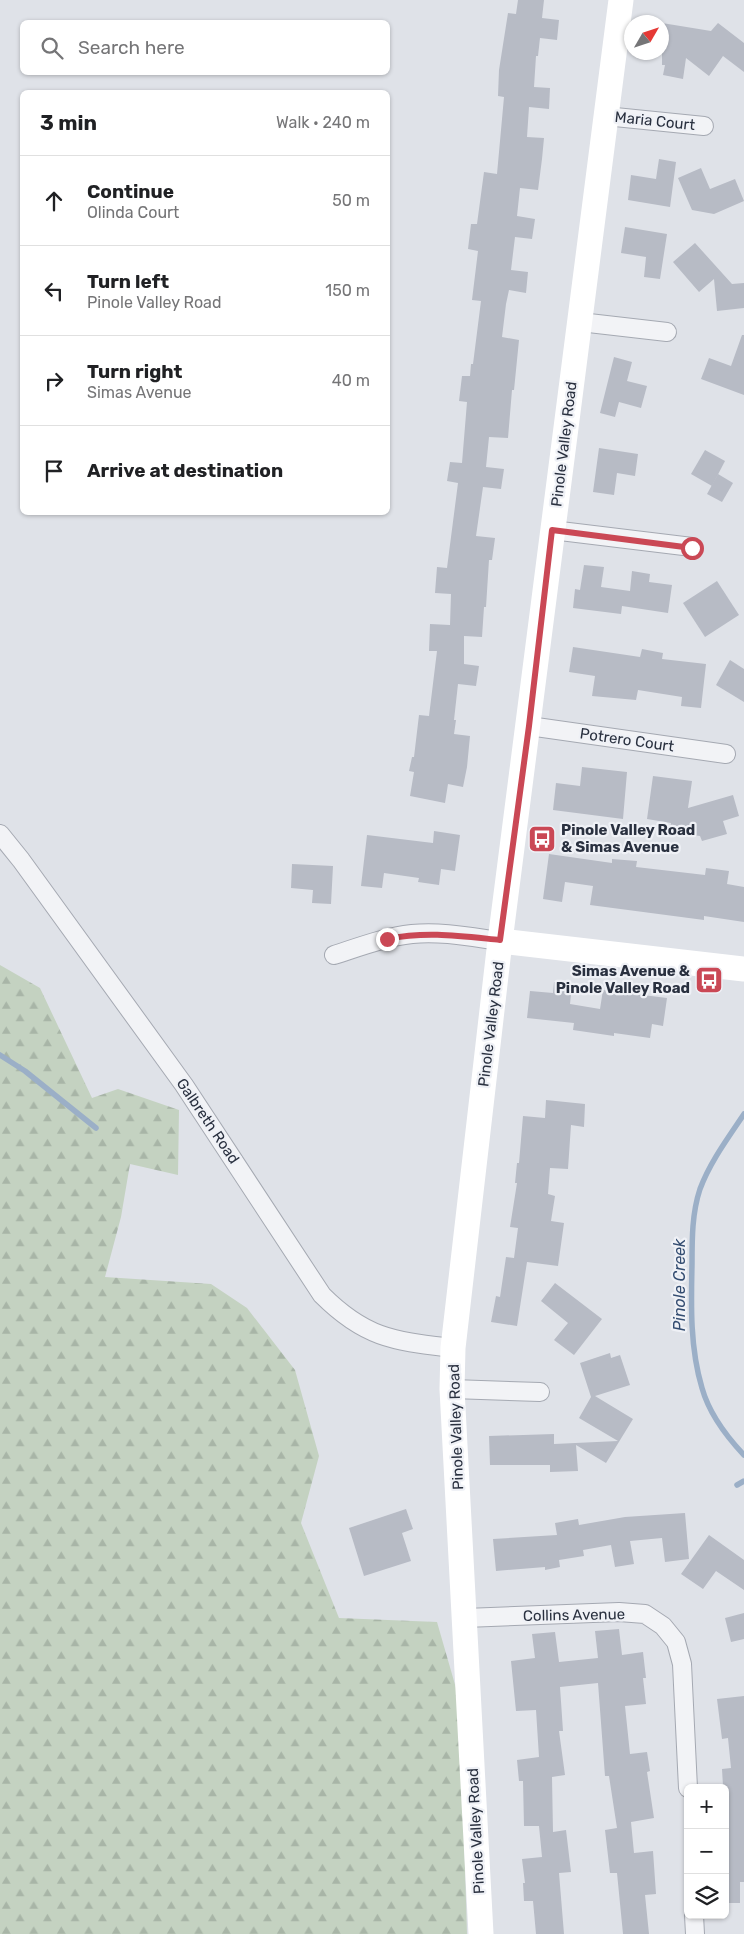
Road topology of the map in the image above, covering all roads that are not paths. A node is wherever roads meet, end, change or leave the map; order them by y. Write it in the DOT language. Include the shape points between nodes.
graph roads {
  1 [pos="622,0"];
  2 [pos="605,116"];
  3 [pos="704,126"];
  4 [pos="580,322"];
  5 [pos="668,332"];
  6 [pos="552,530"];
  7 [pos="692,548"];
  8 [pos="529,726"];
  9 [pos="726,754"];
  10 [pos="0,834"];
  11 [pos="500,940"];
  12 [pos="334,955"];
  13 [pos="744,969"];
  14 [pos="453,1348"];
  15 [pos="452,1390"];
  16 [pos="540,1392"];
  17 [pos="465,1618"];
  18 [pos="688,1784"];
  19 [pos="694,1919"];
  20 [pos="481,1934"];
  21 [pos="695,1934"];
  1 -- 2 [label="main road, Pinole Valley Road"];
  2 -- 3 [label="street, Maria Court"];
  2 -- 4 [label="main road, Pinole Valley Road"];
  4 -- 5 [label="street"];
  4 -- 6 [label="main road, Pinole Valley Road"];
  6 -- 7 [label="street"];
  6 -- 8 [label="main road, Pinole Valley Road"];
  8 -- 9 [label="street, Potrero Court"];
  8 -- 11 [label="main road, Pinole Valley Road"];
  10 -- 14 [label="street, Galbreth Road" via="184,1084 322,1295 338,1311 376,1334 403,1342"];
  11 -- 12 [label="street" via="412,934"];
  11 -- 13 [label="main road"];
  11 -- 14 [label="main road, Pinole Valley Road"];
  14 -- 15 [label="main road, Pinole Valley Road"];
  15 -- 16 [label="street"];
  15 -- 17 [label="main road, Pinole Valley Road"];
  17 -- 18 [label="street, Collins Avenue" via="619,1612 645,1614 663,1626 676,1642 682,1664"];
  17 -- 20 [label="main road, Pinole Valley Road"];
  19 -- 21 [label="street"];
}
